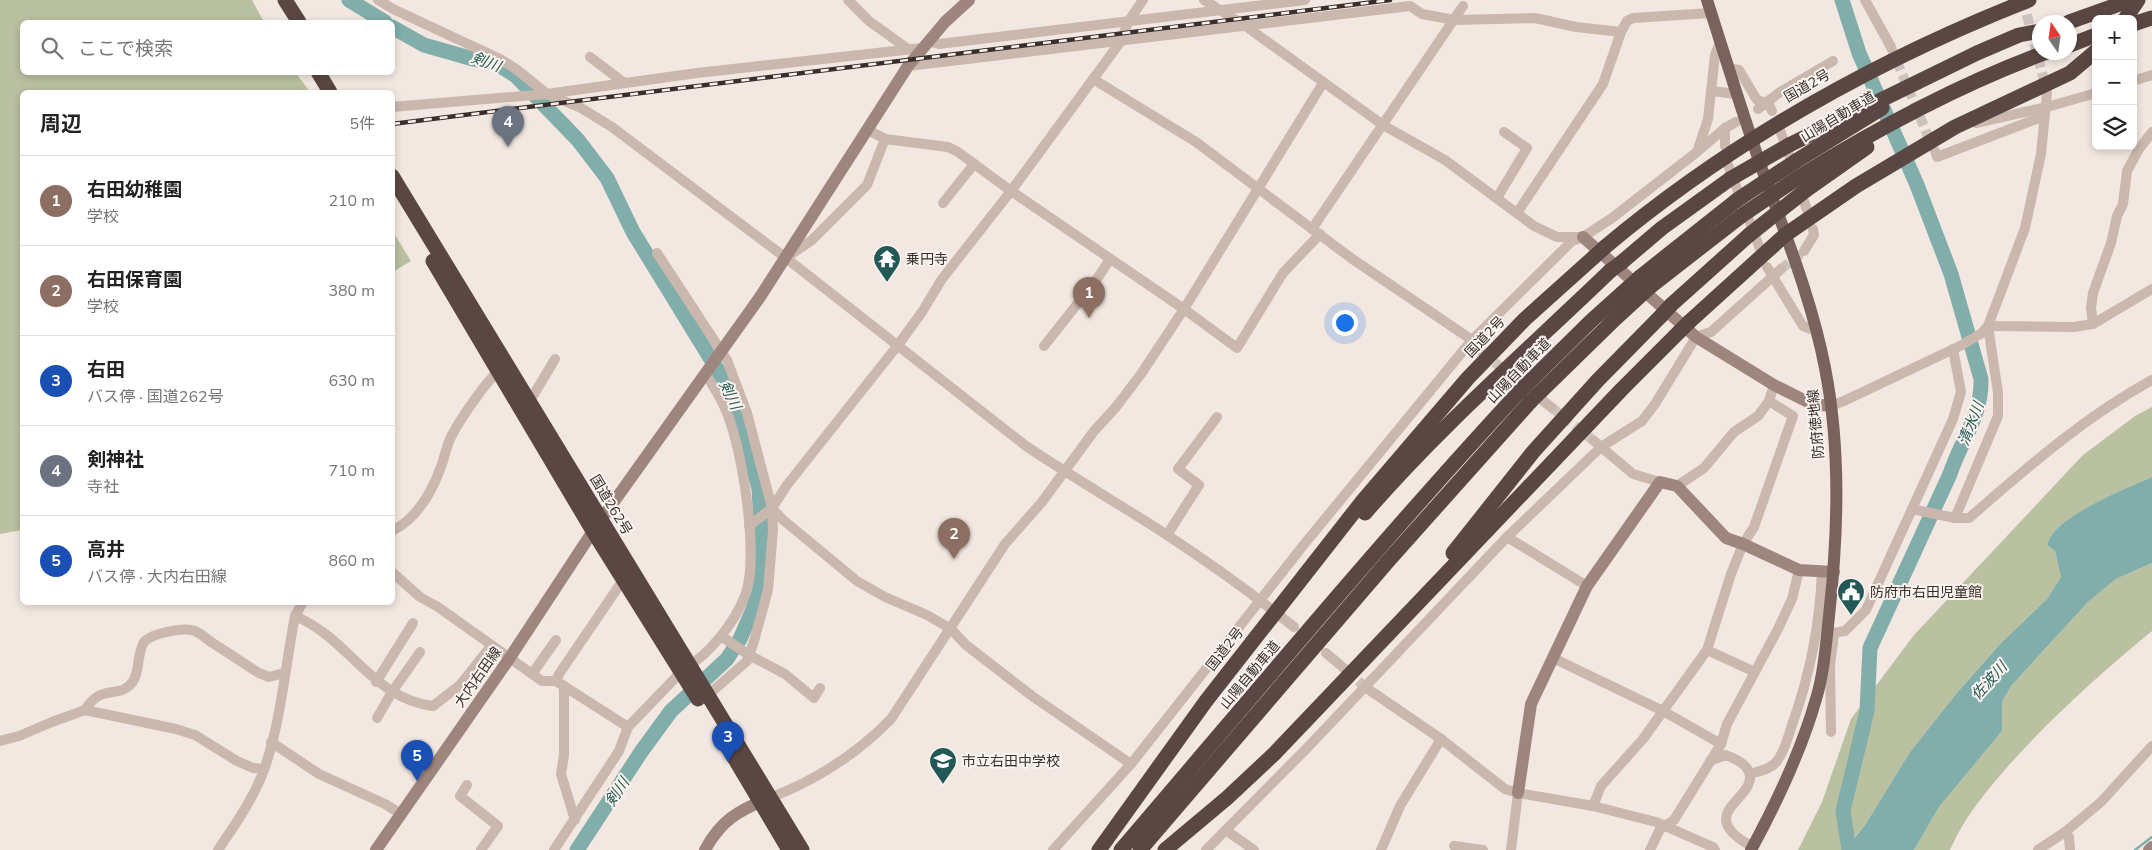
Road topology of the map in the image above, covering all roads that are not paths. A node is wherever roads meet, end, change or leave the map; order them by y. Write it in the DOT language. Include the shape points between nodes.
graph roads {
  1 [pos="274,0"];
  2 [pos="285,0"];
  3 [pos="378,0"];
  4 [pos="848,0"];
  5 [pos="969,0"];
  6 [pos="1143,0"];
  7 [pos="1204,0"];
  8 [pos="1305,0"];
  9 [pos="1707,0"];
  10 [pos="1865,0"];
  11 [pos="2029,0"];
  12 [pos="2138,0"];
  13 [pos="2124,2"];
  14 [pos="1463,6"];
  15 [pos="1222,11"];
  16 [pos="1711,13"];
  17 [pos="2131,15"];
  18 [pos="2152,18"];
  19 [pos="2077,19"];
  20 [pos="2137,19"];
  21 [pos="286,20"];
  22 [pos="298,20"];
  23 [pos="1455,20"];
  24 [pos="1128,22"];
  25 [pos="1244,25"];
  26 [pos="1621,32"];
  27 [pos="2032,36"];
  28 [pos="2092,37"];
  29 [pos="1121,41"];
  30 [pos="1720,42"];
  31 [pos="2077,42"];
  32 [pos="925,45"];
  33 [pos="1891,47"];
  34 [pos="908,49"];
  35 [pos="2092,55"];
  36 [pos="590,57"];
  37 [pos="2032,58"];
  38 [pos="1833,61"];
  39 [pos="908,66"];
  40 [pos="1728,68"];
  41 [pos="320,75"];
  42 [pos="332,75"];
  43 [pos="2152,75"];
  44 [pos="1093,79"];
  45 [pos="2137,80"];
  46 [pos="623,82"];
  47 [pos="1323,83"];
  48 [pos="329,90"];
  49 [pos="340,90"];
  50 [pos="1712,91"];
  51 [pos="2047,93"];
  52 [pos="547,94"];
  53 [pos="1736,94"];
  54 [pos="2092,94"];
  55 [pos="1770,107"];
  56 [pos="395,108"];
  57 [pos="1758,109"];
  58 [pos="1870,110"];
  59 [pos="2045,111"];
  60 [pos="1736,122"];
  61 [pos="1384,125"];
  62 [pos="1955,127"];
  63 [pos="1724,128"];
  64 [pos="868,130"];
  65 [pos="1780,130"];
  66 [pos="1504,132"];
  67 [pos="2152,132"];
  68 [pos="1751,138"];
  69 [pos="885,139"];
  70 [pos="1725,146"];
  71 [pos="1934,151"];
  72 [pos="1697,152"];
  73 [pos="974,164"];
  74 [pos="1729,172"];
  75 [pos="395,181"];
  76 [pos="1803,183"];
  77 [pos="1260,189"];
  78 [pos="1011,191"];
  79 [pos="1497,198"];
  80 [pos="395,200"];
  81 [pos="944,203"];
  82 [pos="1807,210"];
  83 [pos="1517,213"];
  84 [pos="1813,229"];
  85 [pos="1316,232"];
  86 [pos="1785,235"];
  87 [pos="1583,237"];
  88 [pos="1760,249"];
  89 [pos="1804,251"];
  90 [pos="657,253"];
  91 [pos="786,258"];
  92 [pos="1110,259"];
  93 [pos="1767,267"];
  94 [pos="1781,269"];
  95 [pos="1772,277"];
  96 [pos="1646,281"];
  97 [pos="2152,290"];
  98 [pos="1184,309"];
  99 [pos="2093,324"];
  100 [pos="1985,330"];
  101 [pos="1816,331"];
  102 [pos="1696,337"];
  103 [pos="1472,340"];
  104 [pos="898,344"];
  105 [pos="1044,346"];
  106 [pos="1956,347"];
  107 [pos="1480,351"];
  108 [pos="719,353"];
  109 [pos="555,359"];
  110 [pos="503,367"];
  111 [pos="707,371"];
  112 [pos="1511,376"];
  113 [pos="2152,380"];
  114 [pos="1774,385"];
  115 [pos="530,401"];
  116 [pos="1769,401"];
  117 [pos="1831,406"];
  118 [pos="1551,408"];
  119 [pos="1217,417"];
  120 [pos="1597,444"];
  121 [pos="1065,472"];
  122 [pos="1660,482"];
  123 [pos="1677,486"];
  124 [pos="1912,509"];
  125 [pos="769,511"];
  126 [pos="1952,518"];
  127 [pos="597,525"];
  128 [pos="750,525"];
  129 [pos="395,529"];
  130 [pos="1167,535"];
  131 [pos="1507,537"];
  132 [pos="1743,544"];
  133 [pos="1799,570"];
  134 [pos="1828,571"];
  135 [pos="395,575"];
  136 [pos="623,580"];
  137 [pos="1587,586"];
  138 [pos="1291,592"];
  139 [pos="1261,601"];
  140 [pos="301,605"];
  141 [pos="1276,612"];
  142 [pos="295,616"];
  143 [pos="413,623"];
  144 [pos="1294,626"];
  145 [pos="951,629"];
  146 [pos="1390,632"];
  147 [pos="1831,634"];
  148 [pos="721,636"];
  149 [pos="556,640"];
  150 [pos="491,646"];
  151 [pos="1707,650"];
  152 [pos="420,652"];
  153 [pos="1326,654"];
  154 [pos="749,655"];
  155 [pos="1552,658"];
  156 [pos="509,659"];
  157 [pos="1345,669"];
  158 [pos="687,671"];
  159 [pos="1755,672"];
  160 [pos="284,673"];
  161 [pos="532,674"];
  162 [pos="376,682"];
  163 [pos="560,684"];
  164 [pos="1365,686"];
  165 [pos="820,688"];
  166 [pos="392,692"];
  167 [pos="704,695"];
  168 [pos="86,710"];
  169 [pos="1663,711"];
  170 [pos="377,718"];
  171 [pos="628,727"];
  172 [pos="1831,732"];
  173 [pos="1441,739"];
  174 [pos="0,741"];
  175 [pos="271,742"];
  176 [pos="1721,744"];
  177 [pos="2152,746"];
  178 [pos="1710,761"];
  179 [pos="1131,764"];
  180 [pos="264,769"];
  181 [pos="1750,774"];
  182 [pos="467,784"];
  183 [pos="1185,787"];
  184 [pos="1518,793"];
  185 [pos="765,800"];
  186 [pos="1594,806"];
  187 [pos="401,814"];
  188 [pos="575,820"];
  189 [pos="1667,825"];
  190 [pos="1227,831"];
  191 [pos="2065,832"];
  192 [pos="1454,846"];
  193 [pos="2152,847"];
  194 [pos="1754,849"];
  195 [pos="218,850"];
  196 [pos="376,850"];
  197 [pos="481,850"];
  198 [pos="554,850"];
  199 [pos="705,850"];
  200 [pos="789,850"];
  201 [pos="802,850"];
  202 [pos="1053,850"];
  203 [pos="1099,850"];
  204 [pos="1121,850"];
  205 [pos="1140,850"];
  206 [pos="1165,850"];
  207 [pos="1206,850"];
  208 [pos="1254,850"];
  209 [pos="1381,850"];
  210 [pos="1483,850"];
  211 [pos="1511,850"];
  212 [pos="1650,850"];
  213 [pos="1715,850"];
  214 [pos="2038,850"];
  215 [pos="2070,850"];
  216 [pos="2149,850"];
  1 -- 21 [label="highway"];
  2 -- 22 [label="highway"];
  3 -- 52 [label="street" via="500,60"];
  4 -- 34 [label="street" via="869,21"];
  5 -- 32 [label="street, 大内右田線"];
  6 -- 24 [label="street"];
  7 -- 15 [label="street"];
  8 -- 15 [label="street"];
  9 -- 16 [label="main road, 防府徳地線"];
  10 -- 33 [label="street"];
  11 -- 68 [label="highway, 国道2号" via="1965,25 1878,66"];
  12 -- 17 [label="highway"];
  13 -- 19 [label="highway"];
  14 -- 23 [label="street"];
  15 -- 24 [label="street"];
  15 -- 25 [label="street"];
  16 -- 26 [label="street" via="1632,18"];
  16 -- 30 [label="main road, 防府徳地線"];
  18 -- 20 [label="highway"];
  23 -- 25 [label="street" via="1422,14 1410,6"];
  23 -- 26 [label="street" via="1535,18"];
  23 -- 61 [label="street"];
  24 -- 29 [label="street"];
  24 -- 32 [label="street"];
  25 -- 29 [label="street"];
  25 -- 47 [label="street"];
  26 -- 83 [label="street" via="1603,84"];
  27 -- 58 [label="highway, 山陽自動車道"];
  28 -- 31 [label="highway"];
  29 -- 39 [label="street"];
  29 -- 44 [label="street"];
  30 -- 40 [label="main road, 防府徳地線"];
  30 -- 50 [label="street" via="1715,55"];
  32 -- 34 [label="street"];
  32 -- 39 [label="street, 大内右田線"];
  34 -- 46 [label="street"];
  35 -- 62 [label="highway" via="2059,79"];
  36 -- 46 [label="street"];
  37 -- 76 [label="highway, 山陽自動車道" via="1989,75 1901,122"];
  38 -- 55 [label="street" via="1780,92"];
  39 -- 64 [label="street, 大内右田線"];
  40 -- 53 [label="main road, 防府徳地線"];
  40 -- 55 [label="street" via="1739,70 1757,100"];
  41 -- 48 [label="highway"];
  42 -- 49 [label="highway"];
  43 -- 45 [label="street"];
  44 -- 77 [label="street" via="1196,142"];
  44 -- 78 [label="street"];
  46 -- 52 [label="street"];
  47 -- 61 [label="street"];
  47 -- 77 [label="street"];
  50 -- 53 [label="street"];
  50 -- 72 [label="street" via="1708,120"];
  51 -- 59 [label="street"];
  52 -- 56 [label="street"];
  52 -- 91 [label="street" via="581,108 612,127"];
  53 -- 68 [label="main road, 防府徳地線"];
  54 -- 59 [label="street"];
  55 -- 57 [label="street"];
  58 -- 74 [label="highway, bridge"];
  58 -- 96 [label="highway, 山陽自動車道, bridge" via="1737,200"];
  59 -- 62 [label="street"];
  59 -- 71 [label="street" via="1937,157"];
  59 -- 100 [label="street" via="2041,154 2025,228"];
  60 -- 63 [label="street"];
  61 -- 79 [label="street" via="1445,160"];
  61 -- 85 [label="street"];
  62 -- 86 [label="highway" via="1913,150"];
  63 -- 70 [label="street"];
  63 -- 72 [label="street"];
  64 -- 69 [label="street"];
  64 -- 91 [label="street, 大内右田線"];
  65 -- 82 [label="street"];
  66 -- 79 [label="street" via="1527,148"];
  67 -- 99 [label="street" via="2126,171 2123,204 2093,293"];
  68 -- 86 [label="main road, 防府徳地線"];
  68 -- 138 [label="highway, 国道2号" via="1662,201 1525,319 1468,378 1361,503"];
  69 -- 73 [label="street" via="948,147"];
  69 -- 91 [label="street" via="867,185 812,240"];
  72 -- 87 [label="street"];
  73 -- 78 [label="street"];
  73 -- 81 [label="street"];
  74 -- 88 [label="street"];
  74 -- 138 [label="highway" via="1616,266 1426,448 1310,577"];
  75 -- 110 [label="highway, 国道262号"];
  76 -- 96 [label="highway, 山陽自動車道, bridge" via="1741,216"];
  76 -- 146 [label="highway, bridge" via="1666,311 1598,380 1533,452"];
  77 -- 85 [label="street"];
  77 -- 98 [label="street"];
  78 -- 92 [label="street"];
  78 -- 104 [label="street" via="942,279"];
  79 -- 83 [label="street"];
  80 -- 110 [label="highway, 国道262号"];
  83 -- 87 [label="street" via="1557,237"];
  84 -- 89 [label="street" via="1814,235"];
  85 -- 98 [label="street" via="1283,273 1237,348"];
  85 -- 103 [label="street"];
  86 -- 101 [label="main road, 防府徳地線"];
  86 -- 146 [label="highway" via="1684,327 1615,396"];
  87 -- 102 [label="street"];
  87 -- 103 [label="street" via="1559,252"];
  90 -- 108 [label="street"];
  91 -- 104 [label="street"];
  91 -- 108 [label="street, 大内右田線"];
  92 -- 98 [label="street"];
  92 -- 105 [label="street"];
  93 -- 95 [label="street"];
  94 -- 95 [label="street"];
  95 -- 101 [label="street" via="1803,326"];
  95 -- 102 [label="street" via="1711,332"];
  96 -- 183 [label="highway, 山陽自動車道, bridge" via="1614,319 1525,397 1401,546"];
  97 -- 99 [label="street"];
  98 -- 121 [label="street" via="1141,374"];
  99 -- 100 [label="street"];
  100 -- 106 [label="street"];
  100 -- 126 [label="street" via="1998,393 1998,416"];
  101 -- 117 [label="main road, 防府徳地線"];
  102 -- 114 [label="street"];
  102 -- 120 [label="street" via="1642,421"];
  103 -- 107 [label="street"];
  103 -- 139 [label="street"];
  104 -- 121 [label="street" via="1004,429"];
  104 -- 125 [label="street"];
  106 -- 117 [label="street"];
  106 -- 124 [label="street" via="1960,378 1958,405"];
  108 -- 111 [label="street, 大内右田線"];
  108 -- 125 [label="street" via="737,383 747,413"];
  109 -- 115 [label="street"];
  110 -- 115 [label="highway, 国道262号"];
  110 -- 127 [label="highway, 国道262号"];
  110 -- 129 [label="street" via="489,380 451,435 432,490 404,524"];
  111 -- 127 [label="street, 大内右田線"];
  111 -- 128 [label="street" via="724,406 739,451"];
  112 -- 118 [label="street"];
  113 -- 126 [label="street" via="2057,442 1969,518"];
  114 -- 116 [label="street"];
  114 -- 117 [label="street" via="1812,404"];
  115 -- 127 [label="highway, 国道262号"];
  116 -- 123 [label="street" via="1758,416 1734,432 1704,468"];
  116 -- 132 [label="street" via="1793,416 1754,527"];
  117 -- 134 [label="main road, 防府徳地線" via="1835,476"];
  119 -- 130 [label="street" via="1178,468 1199,485"];
  120 -- 122 [label="street" via="1633,474"];
  120 -- 131 [label="street"];
  121 -- 130 [label="street"];
  121 -- 145 [label="street" via="1005,544"];
  122 -- 123 [label="street"];
  122 -- 137 [label="street"];
  123 -- 132 [label="street" via="1726,538"];
  124 -- 126 [label="street"];
  124 -- 147 [label="street" via="1866,610 1845,631"];
  125 -- 128 [label="street"];
  125 -- 145 [label="street" via="857,581"];
  125 -- 154 [label="street" via="773,530 768,590"];
  127 -- 136 [label="highway, 国道262号"];
  127 -- 156 [label="street, 大内右田線"];
  127 -- 158 [label="highway, 国道262号"];
  128 -- 148 [label="street" via="746,592 736,616"];
  130 -- 139 [label="street"];
  131 -- 137 [label="street"];
  131 -- 164 [label="street"];
  132 -- 133 [label="street"];
  132 -- 151 [label="street"];
  133 -- 134 [label="street"];
  133 -- 159 [label="street" via="1792,599"];
  134 -- 147 [label="main road, 防府徳地線"];
  134 -- 181 [label="street" via="1802,696 1785,744 1772,766"];
  135 -- 150 [label="street" via="420,597"];
  136 -- 158 [label="highway, 国道262号"];
  136 -- 163 [label="street" via="559,674"];
  137 -- 155 [label="street"];
  138 -- 141 [label="highway, 国道2号"];
  139 -- 141 [label="street"];
  139 -- 179 [label="street"];
  140 -- 142 [label="street"];
  141 -- 144 [label="street"];
  141 -- 203 [label="highway, 国道2号" via="1206,700"];
  142 -- 160 [label="street"];
  142 -- 162 [label="street" via="346,651"];
  143 -- 162 [label="street"];
  145 -- 179 [label="street" via="966,645 1032,696"];
  145 -- 185 [label="street" via="891,719 876,734 817,778"];
  146 -- 206 [label="highway" via="1274,754"];
  147 -- 172 [label="street"];
  147 -- 194 [label="main road, 防府徳地線" via="1807,728"];
  148 -- 154 [label="street"];
  148 -- 158 [label="street"];
  149 -- 161 [label="street"];
  150 -- 156 [label="street"];
  150 -- 166 [label="street" via="460,684 434,706 416,704"];
  151 -- 159 [label="street"];
  151 -- 169 [label="street"];
  152 -- 166 [label="street"];
  153 -- 157 [label="street"];
  154 -- 165 [label="street" via="785,674 814,698"];
  154 -- 167 [label="street" via="733,675"];
  155 -- 169 [label="street"];
  155 -- 184 [label="street" via="1531,704"];
  156 -- 161 [label="street"];
  156 -- 187 [label="street, 大内右田線"];
  158 -- 167 [label="highway, 国道262号"];
  158 -- 171 [label="street"];
  159 -- 176 [label="street" via="1727,724"];
  160 -- 168 [label="street" via="259,674 195,631 166,632 146,640 140,649 130,686 97,697"];
  160 -- 175 [label="street"];
  161 -- 163 [label="street" via="542,681"];
  162 -- 166 [label="street"];
  163 -- 171 [label="street"];
  163 -- 188 [label="street" via="564,755 561,774"];
  164 -- 173 [label="street"];
  164 -- 190 [label="street"];
  166 -- 170 [label="street"];
  167 -- 185 [label="highway, 国道262号"];
  168 -- 174 [label="street"];
  168 -- 180 [label="street" via="195,735 237,761"];
  169 -- 176 [label="street"];
  169 -- 186 [label="street" via="1601,786"];
  171 -- 188 [label="street" via="619,751"];
  173 -- 184 [label="street" via="1505,789"];
  173 -- 209 [label="street" via="1400,806"];
  175 -- 180 [label="street"];
  175 -- 187 [label="street" via="319,774"];
  176 -- 178 [label="street"];
  177 -- 191 [label="street" via="2116,787"];
  178 -- 181 [label="street" via="1725,755 1732,757 1746,766"];
  178 -- 189 [label="street" via="1674,820"];
  179 -- 202 [label="street"];
  180 -- 195 [label="street" via="257,787"];
  181 -- 194 [label="street" via="1750,782 1726,818 1733,834"];
  182 -- 197 [label="street" via="460,796 498,826"];
  183 -- 204 [label="highway, 山陽自動車道"];
  183 -- 205 [label="highway, 山陽自動車道"];
  184 -- 186 [label="street"];
  184 -- 211 [label="street"];
  185 -- 199 [label="street" via="723,823"];
  185 -- 200 [label="highway, 国道262号"];
  185 -- 201 [label="highway, 国道262号"];
  186 -- 189 [label="street"];
  187 -- 196 [label="street, 大内右田線"];
  188 -- 198 [label="street"];
  189 -- 212 [label="street" via="1660,829"];
  189 -- 213 [label="street"];
  190 -- 207 [label="street"];
  190 -- 208 [label="street"];
  191 -- 214 [label="street"];
  191 -- 215 [label="street" via="2069,837"];
  192 -- 210 [label="street"];
  193 -- 216 [label="street"];
}
